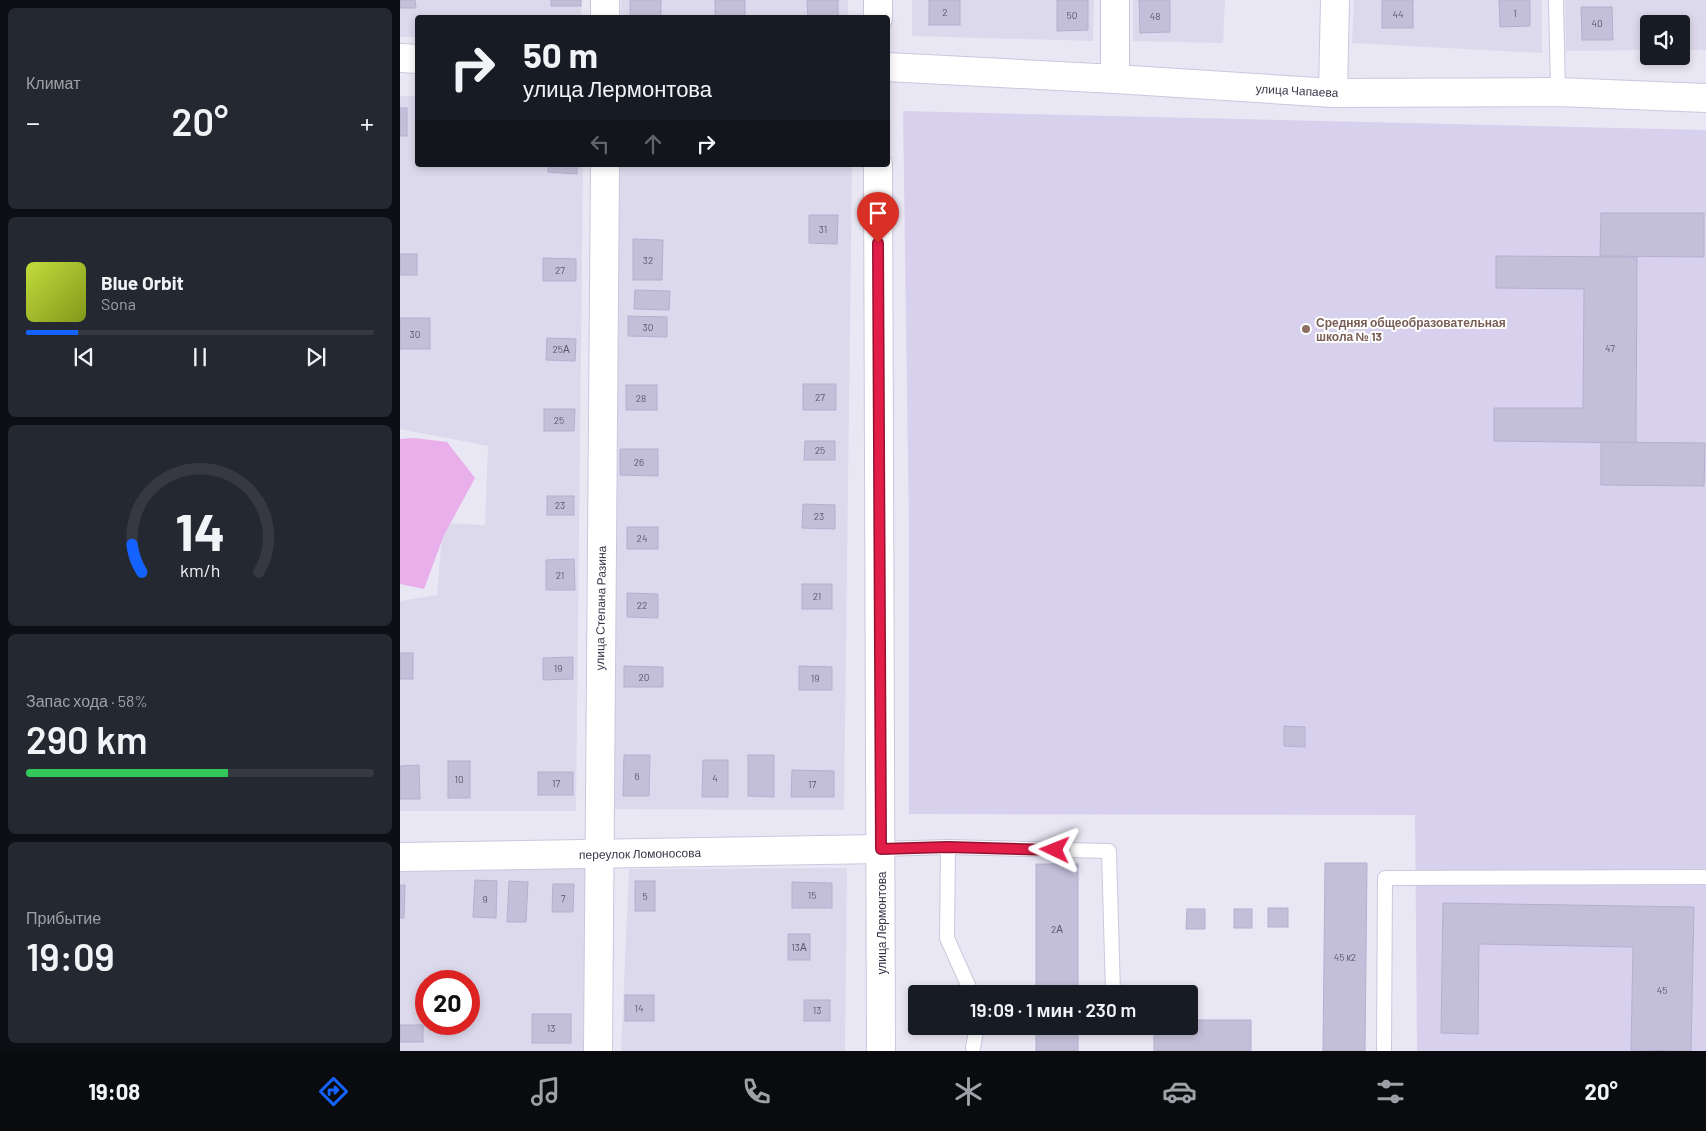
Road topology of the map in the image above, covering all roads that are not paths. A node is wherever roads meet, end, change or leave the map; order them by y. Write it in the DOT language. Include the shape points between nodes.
graph roads {
  1 [pos="605,0"];
  2 [pos="878,0"];
  3 [pos="1115,0"];
  4 [pos="1335,0"];
  5 [pos="1556,0"];
  6 [pos="605,15"];
  7 [pos="878,15"];
  8 [pos="400,58"];
  9 [pos="415,59"];
  10 [pos="890,67"];
  11 [pos="1115,79"];
  12 [pos="1558,92"];
  13 [pos="1333,93"];
  14 [pos="1706,98"];
  15 [pos="604,167"];
  16 [pos="878,167"];
  17 [pos="948,847"];
  18 [pos="881,849"];
  19 [pos="598,854"];
  20 [pos="400,857"];
  21 [pos="1706,877"];
  22 [pos="968,985"];
  23 [pos="1112,985"];
  24 [pos="975,1035"];
  25 [pos="973,1048"];
  26 [pos="598,1051"];
  27 [pos="881,1051"];
  28 [pos="1384,1051"];
  1 -- 6 [label="street"];
  2 -- 7 [label="street"];
  3 -- 11 [label="street"];
  4 -- 13 [label="street"];
  5 -- 12 [label="lane"];
  8 -- 9 [label="street"];
  10 -- 11 [label="street, улица Чапаева"];
  11 -- 13 [label="street, улица Чапаева"];
  12 -- 13 [label="street, улица Чапаева"];
  12 -- 14 [label="street, улица Чапаева"];
  15 -- 19 [label="street, улица Степана Разина"];
  16 -- 18 [label="street, улица Лермонтова"];
  17 -- 18 [label="lane"];
  17 -- 22 [label="lane" via="948,938"];
  17 -- 23 [label="lane" via="1109,851"];
  18 -- 19 [label="street, переулок Ломоносова"];
  18 -- 27 [label="street, улица Лермонтова"];
  19 -- 20 [label="street, переулок Ломоносова"];
  19 -- 26 [label="street, улица Степана Разина"];
  21 -- 28 [label="lane" via="1385,878"];
  24 -- 25 [label="lane"];
}
